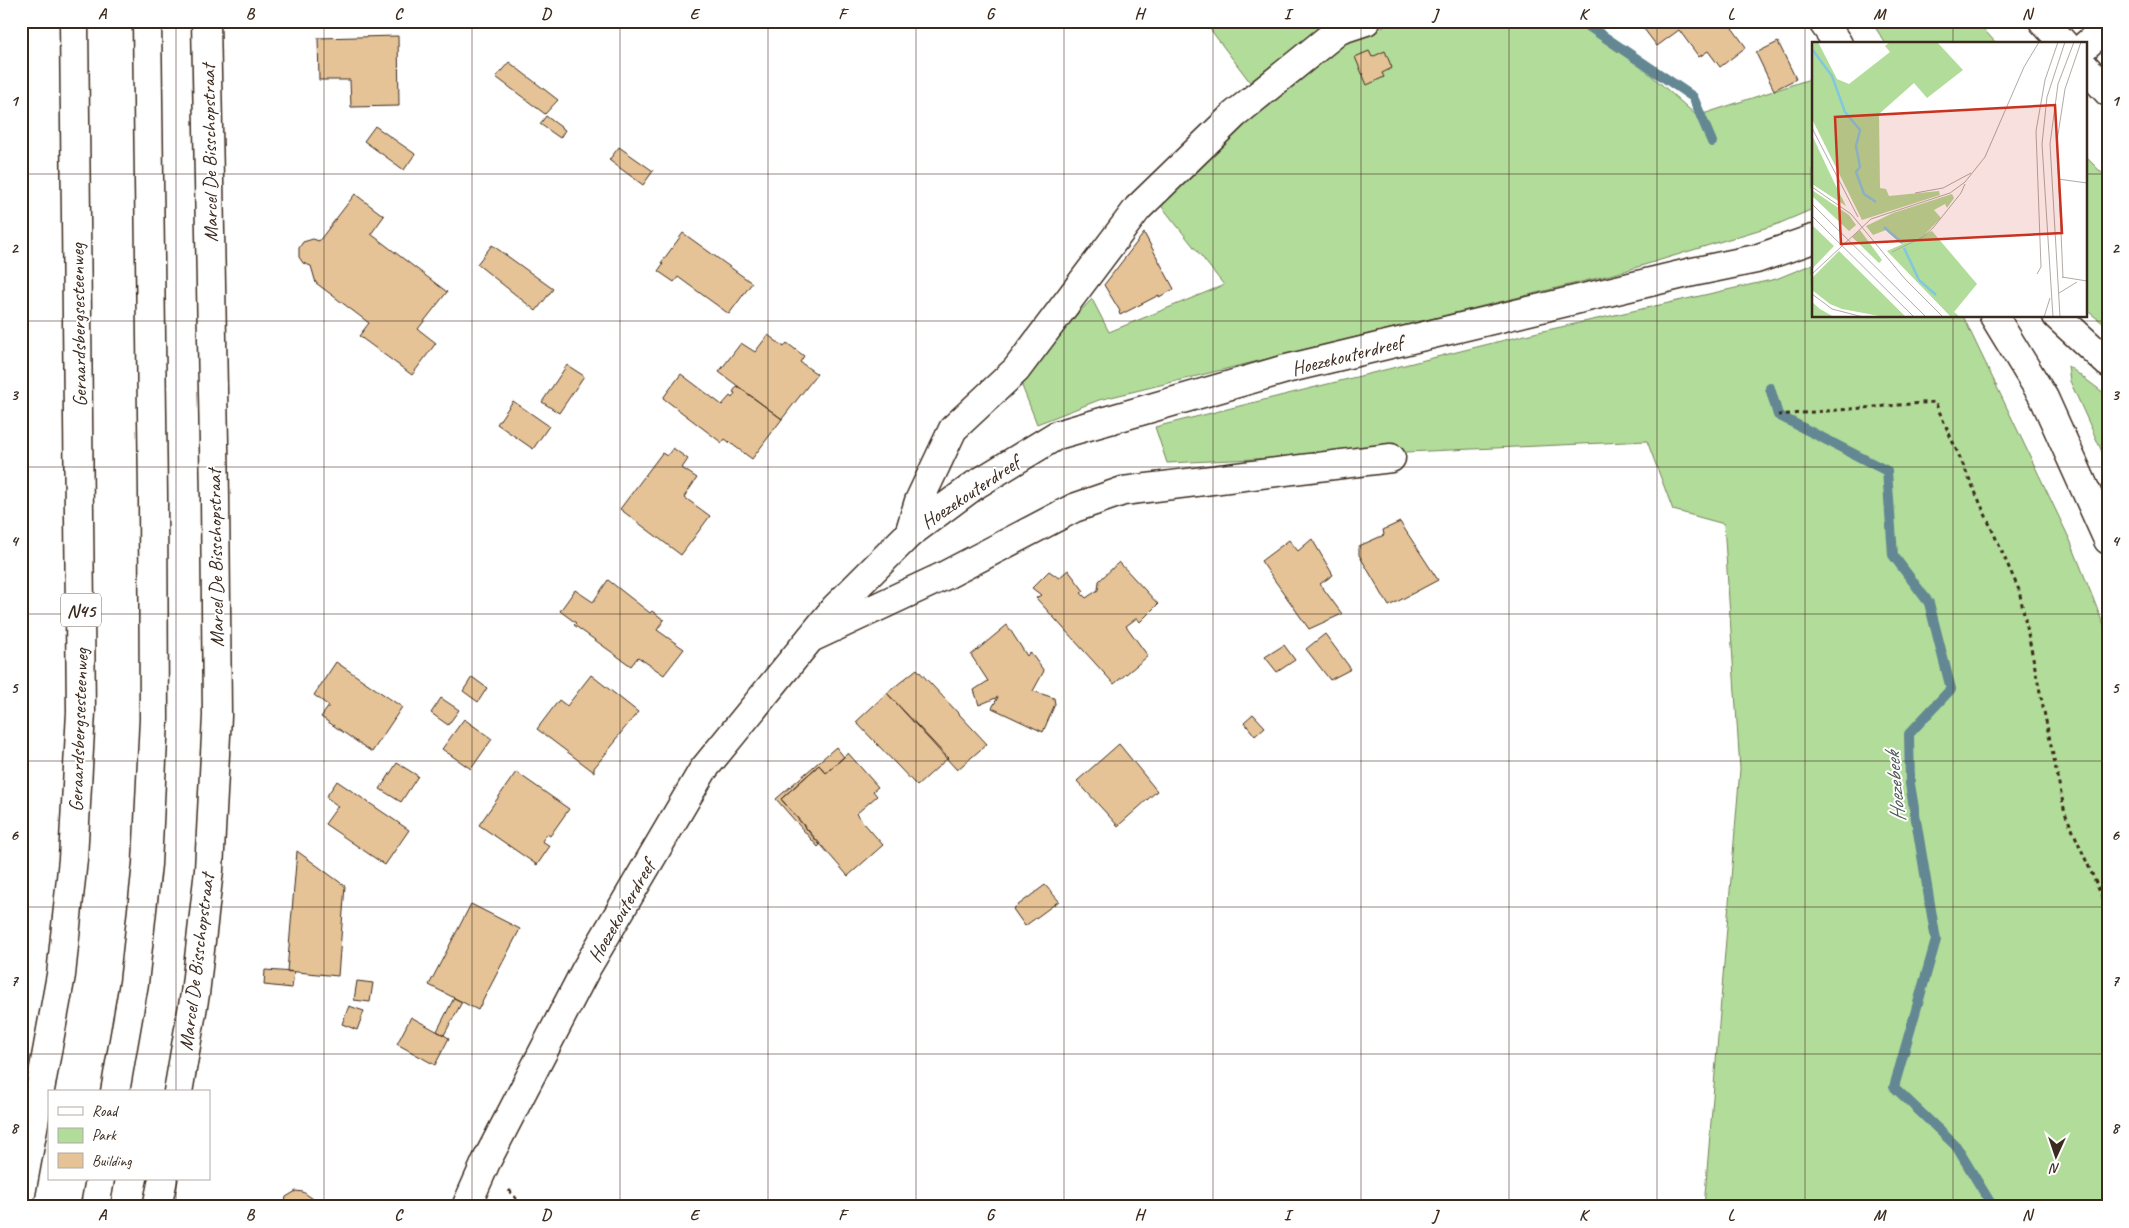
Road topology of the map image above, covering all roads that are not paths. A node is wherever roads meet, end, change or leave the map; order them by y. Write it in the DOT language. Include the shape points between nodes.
graph roads {
  1 [pos="74,21"];
  2 [pos="147,21"];
  3 [pos="206,21"];
  4 [pos="1366,21"];
  5 [pos="1822,21"];
  6 [pos="2044,21"];
  7 [pos="2108,26"];
  8 [pos="1837,42"];
  9 [pos="2062,42"];
  10 [pos="2086,45"];
  11 [pos="2086,68"];
  12 [pos="2108,92"];
  13 [pos="1812,240"];
  14 [pos="1995,318"];
  15 [pos="2059,318"];
  16 [pos="2108,363"];
  17 [pos="1391,458"];
  18 [pos="909,534"];
  19 [pos="2108,540"];
  20 [pos="811,638"];
  21 [pos="115,1090"];
  22 [pos="178,1090"];
  23 [pos="100,1180"];
  24 [pos="163,1180"];
  25 [pos="21,1194"];
  26 [pos="94,1207"];
  27 [pos="157,1207"];
  28 [pos="466,1207"];
  1 -- 25 [label="main road, Geraardsbergsesteenweg / N45" via="81,712 73,859 61,975"];
  2 -- 21 [label="main road" via="154,719 147,864 134,983"];
  3 -- 22 [label="main road, Marcel De Bisschopstraat" via="217,716 209,870 195,994"];
  4 -- 18 [label="main road, Hoezekouterdreef" via="1339,30 1235,114 1138,208 1016,370 953,429 919,501"];
  5 -- 8 [label="main road"];
  6 -- 9 [label="main road"];
  7 -- 10 [label="main road"];
  11 -- 12 [label="main road"];
  13 -- 18 [label="main road, Hoezekouterdreef" via="1756,259 1286,369 1057,435 975,485"];
  14 -- 19 [label="main road" via="2044,398"];
  15 -- 16 [label="main road"];
  17 -- 20 [label="main road, Hoezekouterdreef" via="1123,491 1074,508 944,576"];
  18 -- 20 [label="main road, Hoezekouterdreef" via="835,608"];
  20 -- 28 [label="main road, Hoezekouterdreef" via="703,770 586,969"];
  23 -- 26 [label="main road"];
  24 -- 27 [label="main road"];
}
